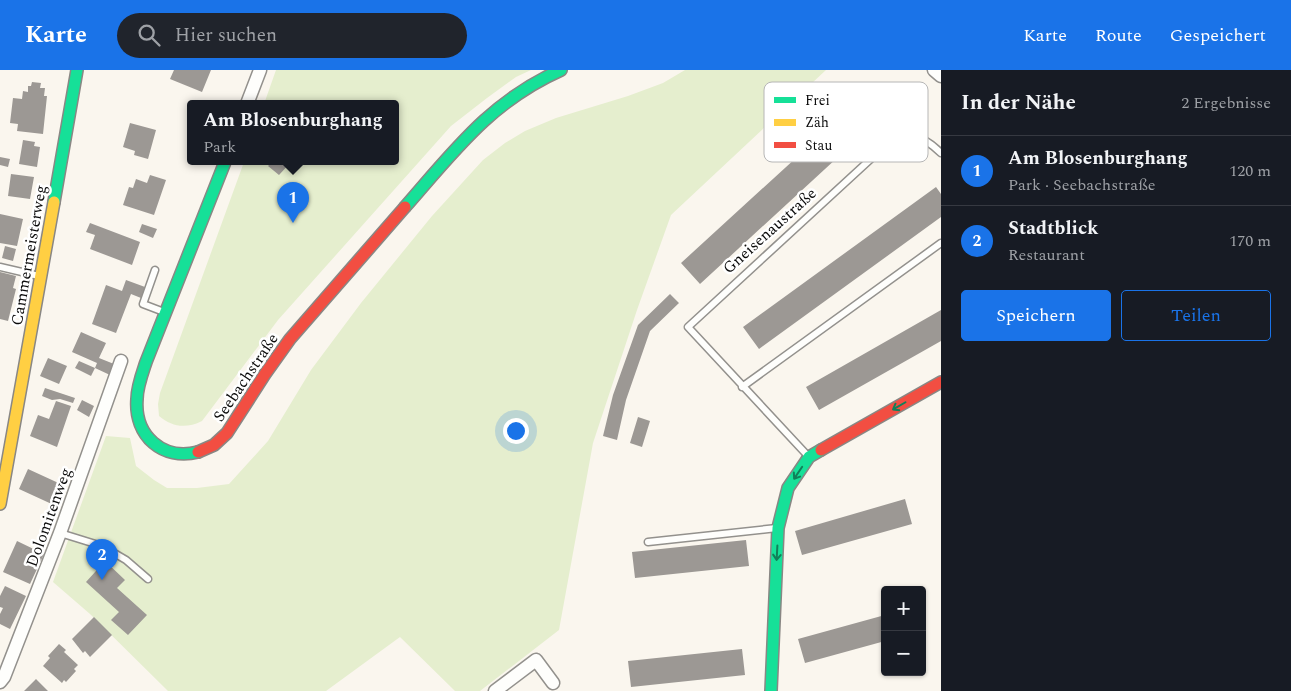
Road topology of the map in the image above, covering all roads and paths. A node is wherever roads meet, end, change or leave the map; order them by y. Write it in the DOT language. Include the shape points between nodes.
graph roads {
  1 [pos="72,70"];
  2 [pos="77,70"];
  3 [pos="260,70"];
  4 [pos="561,70"];
  5 [pos="934,70"];
  6 [pos="941,76"];
  7 [pos="249,100"];
  8 [pos="928,142"];
  9 [pos="941,153"];
  10 [pos="868,162"];
  11 [pos="224,165"];
  12 [pos="941,243"];
  13 [pos="0,267"];
  14 [pos="155,270"];
  15 [pos="40,277"];
  16 [pos="165,313"];
  17 [pos="121,362"];
  18 [pos="941,382"];
  19 [pos="742,387"];
  20 [pos="809,457"];
  21 [pos="0,504"];
  22 [pos="778,528"];
  23 [pos="60,533"];
  24 [pos="648,542"];
  25 [pos="148,579"];
  26 [pos="0,682"];
  27 [pos="553,683"];
  28 [pos="495,691"];
  29 [pos="771,691"];
  1 -- 2 [label="street"];
  2 -- 15 [label="street, Cammermeisterweg"];
  3 -- 7 [label="street"];
  4 -- 16 [label="street, Seebachstraße" via="520,91 468,135 290,339 223,438 192,454 172,454 158,447 145,434 138,420 136,398 139,382"];
  5 -- 6 [label="street"];
  8 -- 9 [label="lane, Gneisenaustraße"];
  10 -- 19 [label="lane, Gneisenaustraße" via="688,327"];
  11 -- 16 [label="street, Seebachstraße"];
  12 -- 19 [label="lane"];
  13 -- 15 [label="lane"];
  14 -- 16 [label="lane" via="143,304"];
  15 -- 21 [label="street, Cammermeisterweg"];
  17 -- 23 [label="street, Dolomitenweg"];
  18 -- 20 [label="street, one-way"];
  19 -- 20 [label="lane, Gneisenaustraße"];
  20 -- 22 [label="street, one-way" via="788,488"];
  22 -- 24 [label="lane"];
  22 -- 29 [label="street, one-way"];
  23 -- 25 [label="lane" via="102,546 126,560"];
  23 -- 26 [label="street, Dolomitenweg"];
  27 -- 28 [label="street" via="536,660"];
}
